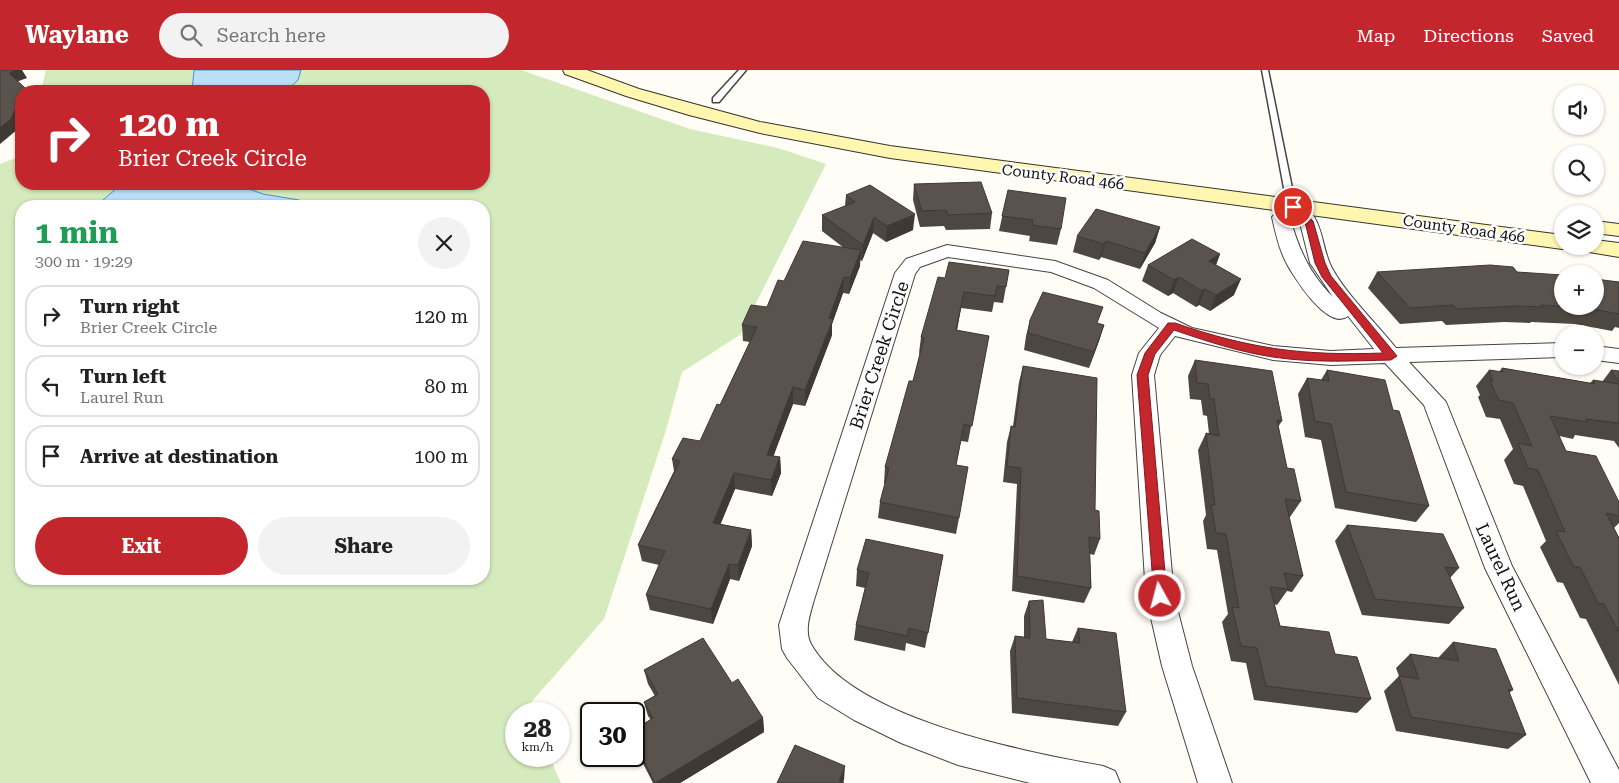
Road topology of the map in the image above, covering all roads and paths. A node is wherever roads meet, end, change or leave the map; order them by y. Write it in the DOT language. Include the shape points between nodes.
graph roads {
  1 [pos="571,70"];
  2 [pos="615,70"];
  3 [pos="743,70"];
  4 [pos="1265,70"];
  5 [pos="716,100"];
  6 [pos="672,103"];
  7 [pos="1308,190"];
  8 [pos="1290,197"];
  9 [pos="1604,228"];
  10 [pos="1619,230"];
  11 [pos="1554,241"];
  12 [pos="1604,248"];
  13 [pos="1619,250"];
  14 [pos="1172,326"];
  15 [pos="1554,350"];
  16 [pos="1604,354"];
  17 [pos="1391,356"];
  18 [pos="1619,356"];
  19 [pos="1103,783"];
  20 [pos="1215,783"];
  21 [pos="1608,783"];
  1 -- 6 [label="main road, County Road 466"];
  2 -- 5 [label="main road, County Road 466"];
  3 -- 5 [label="lane"];
  4 -- 8 [label="lane"];
  5 -- 6 [label="main road" via="694,106"];
  5 -- 8 [label="main road, County Road 466" via="796,119 976,149 1264,185"];
  6 -- 8 [label="main road, County Road 466" via="770,129 980,166"];
  7 -- 8 [label="main road, County Road 466"];
  8 -- 11 [label="main road, County Road 466"];
  8 -- 17 [label="street, Laurel Run" via="1309,221 1327,277"];
  8 -- 17 [label="street, Laurel Run" via="1281,218 1299,273 1332,307"];
  9 -- 10 [label="main road"];
  12 -- 13 [label="main road"];
  14 -- 17 [label="street, Brier Creek Circle" via="1208,339 1273,354 1332,358"];
  14 -- 19 [label="street, Brier Creek Circle" via="1102,284 1055,268 947,251 913,262 905,273 793,625 797,649 811,669 829,688 865,710 958,749"];
  14 -- 20 [label="street" via="1150,353 1143,375 1156,559 1160,596 1177,666"];
  15 -- 17 [label="street, Brier Creek Circle"];
  16 -- 18 [label="street"];
  17 -- 21 [label="street, Laurel Run" via="1434,402 1499,568"];
}
